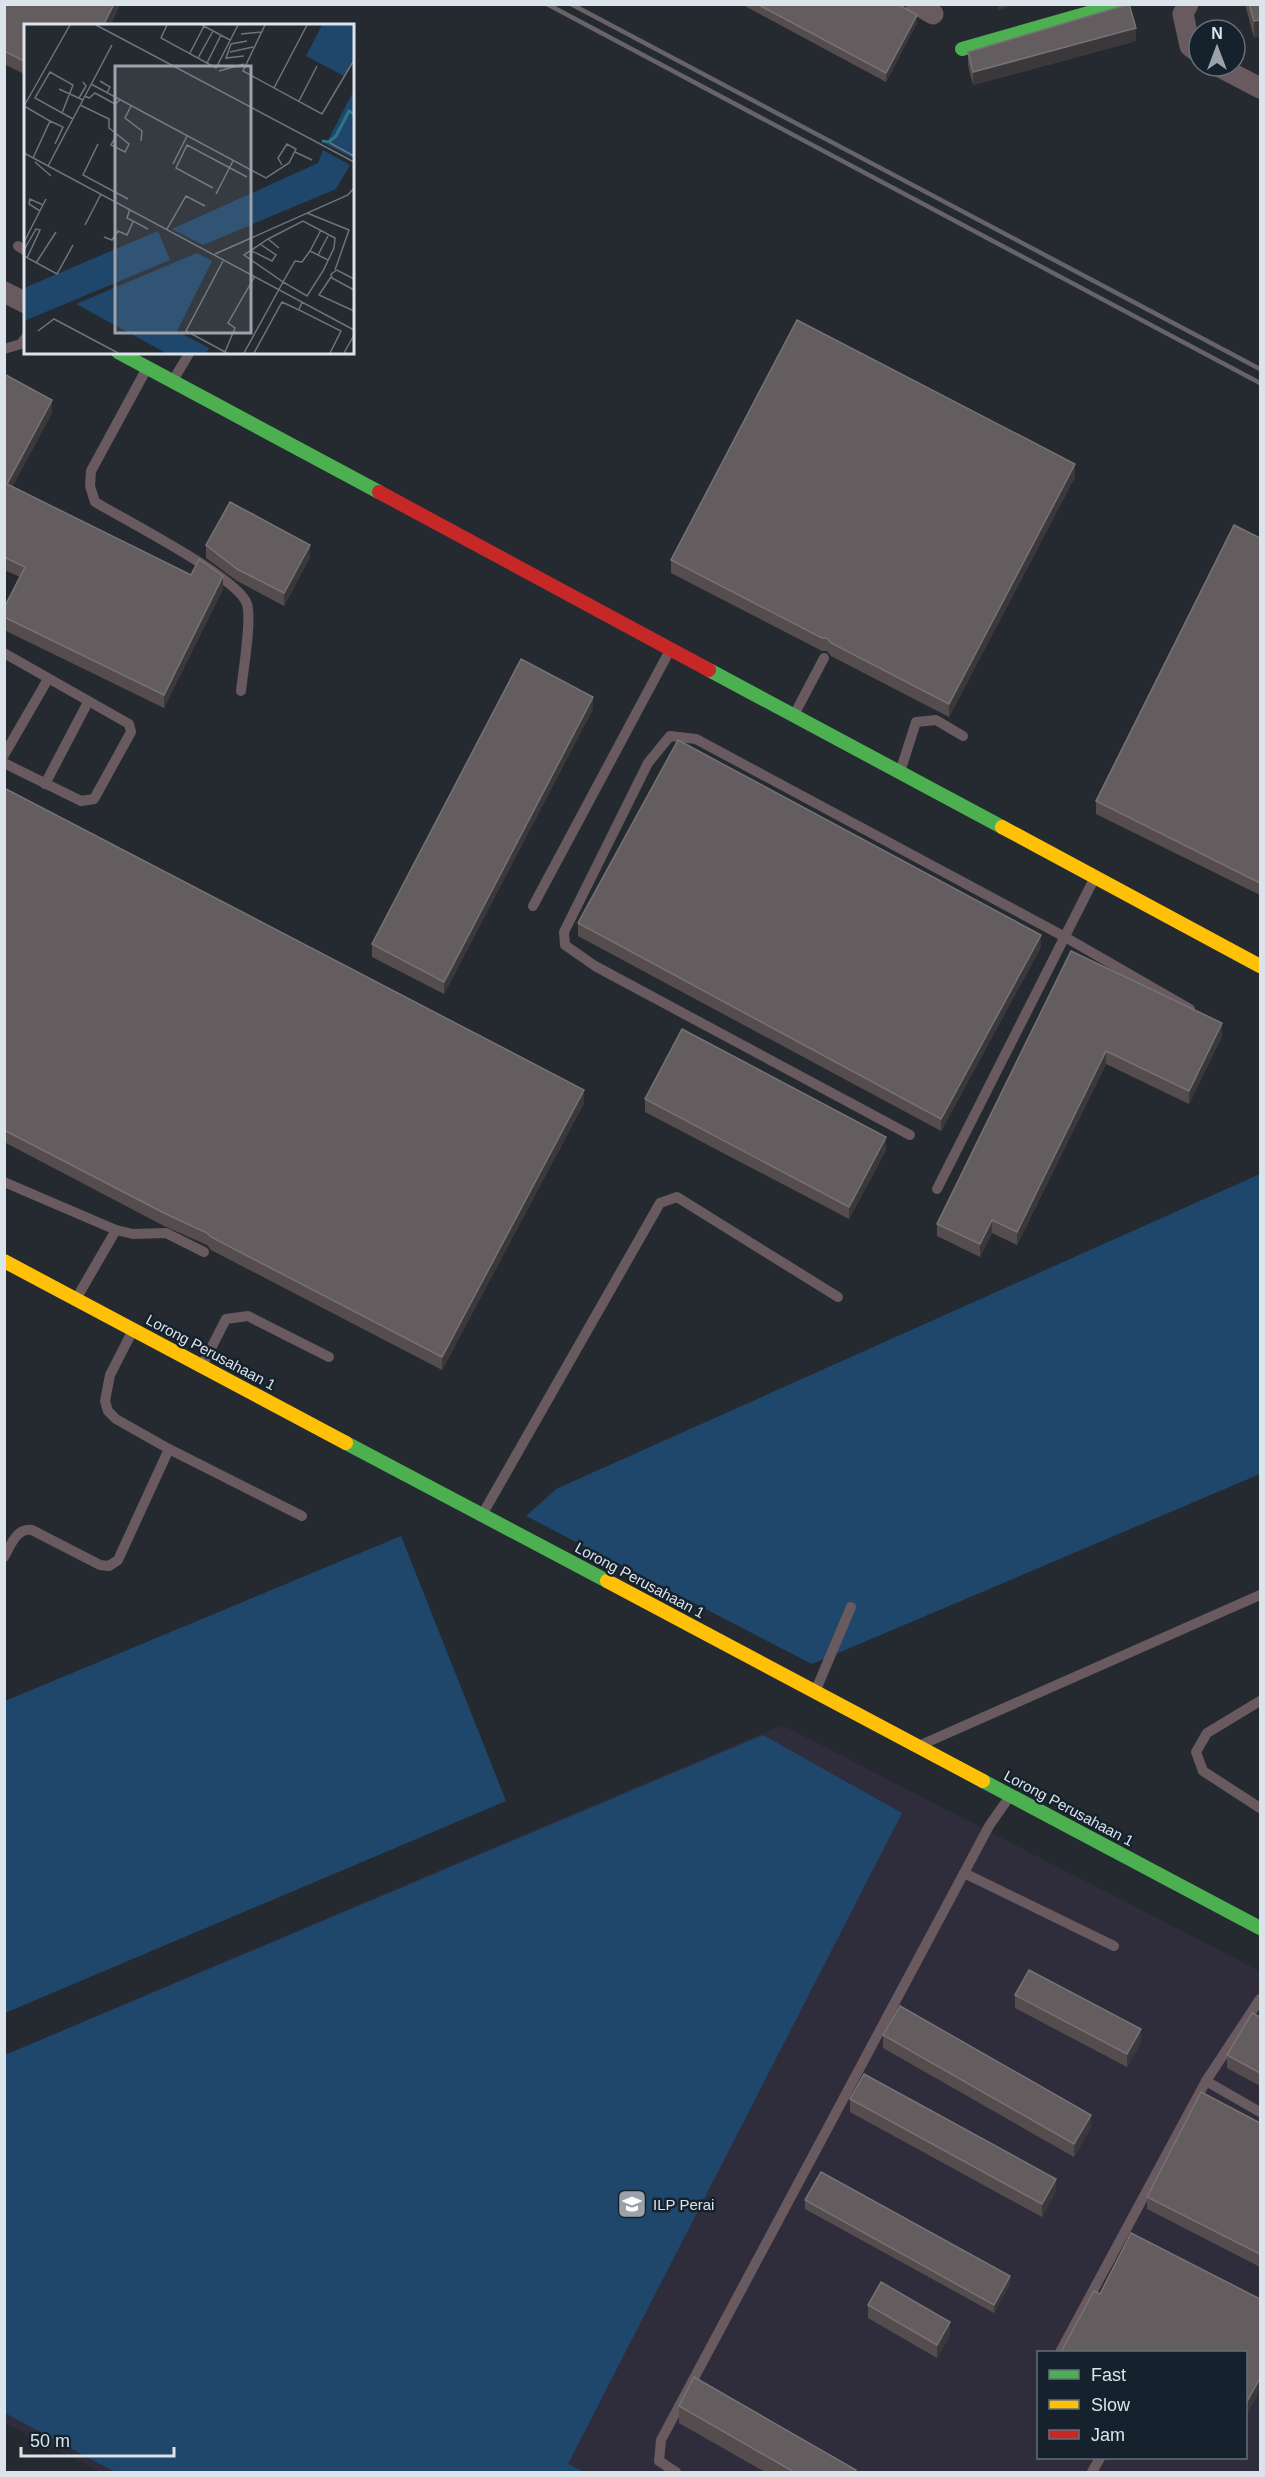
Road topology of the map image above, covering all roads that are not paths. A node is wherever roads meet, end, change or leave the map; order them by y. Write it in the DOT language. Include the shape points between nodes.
graph roads {
  1 [pos="1120,4"];
  2 [pos="1188,4"];
  3 [pos="1187,26"];
  4 [pos="962,49"];
  5 [pos="1241,78"];
  6 [pos="1260,88"];
  7 [pos="4,292"];
  8 [pos="24,302"];
  9 [pos="24,340"];
  10 [pos="4,349"];
  11 [pos="122,354"];
  12 [pos="189,354"];
  13 [pos="147,368"];
  14 [pos="172,382"];
  15 [pos="671,650"];
  16 [pos="4,653"];
  17 [pos="824,658"];
  18 [pos="48,679"];
  19 [pos="241,691"];
  20 [pos="88,702"];
  21 [pos="794,716"];
  22 [pos="963,736"];
  23 [pos="4,755"];
  24 [pos="4,763"];
  25 [pos="900,772"];
  26 [pos="45,784"];
  27 [pos="1095,877"];
  28 [pos="533,906"];
  29 [pos="1065,937"];
  30 [pos="1260,966"];
  31 [pos="1199,1014"];
  32 [pos="910,1135"];
  33 [pos="4,1182"];
  34 [pos="937,1189"];
  35 [pos="116,1230"];
  36 [pos="204,1252"];
  37 [pos="4,1261"];
  38 [pos="838,1297"];
  39 [pos="76,1299"];
  40 [pos="133,1330"];
  41 [pos="329,1357"];
  42 [pos="202,1366"];
  43 [pos="169,1449"];
  44 [pos="482,1515"];
  45 [pos="302,1516"];
  46 [pos="4,1557"];
  47 [pos="1260,1595"];
  48 [pos="851,1607"];
  49 [pos="815,1692"];
  50 [pos="1259,1704"];
  51 [pos="918,1746"];
  52 [pos="1010,1796"];
  53 [pos="1260,1808"];
  54 [pos="964,1873"];
  55 [pos="1260,1928"];
  56 [pos="1114,1946"];
  57 [pos="1260,1999"];
  58 [pos="1206,2081"];
  59 [pos="1260,2112"];
  60 [pos="1061,2351"];
  61 [pos="676,2472"];
  1 -- 4 [label="street"];
  2 -- 3 [label="street" via="1183,14"];
  5 -- 6 [label="street"];
  7 -- 8 [label="street"];
  9 -- 10 [label="lane"];
  11 -- 13 [label="street"];
  12 -- 14 [label="lane"];
  13 -- 14 [label="street"];
  13 -- 19 [label="lane" via="91,471 90,486 95,502 190,555 247,602"];
  14 -- 15 [label="street"];
  15 -- 21 [label="street"];
  15 -- 28 [label="lane"];
  16 -- 18 [label="lane"];
  17 -- 21 [label="lane"];
  18 -- 20 [label="lane"];
  18 -- 23 [label="lane"];
  20 -- 26 [label="lane"];
  20 -- 26 [label="lane" via="129,724 131,732 94,799 81,801"];
  21 -- 25 [label="street"];
  22 -- 25 [label="lane" via="936,720 916,722"];
  24 -- 26 [label="lane"];
  25 -- 27 [label="street"];
  27 -- 29 [label="lane"];
  27 -- 30 [label="street"];
  29 -- 31 [label="lane"];
  29 -- 32 [label="lane" via="696,739 670,736 648,763 564,932 565,945 595,966"];
  29 -- 34 [label="lane"];
  33 -- 35 [label="lane"];
  35 -- 36 [label="lane" via="166,1233"];
  35 -- 39 [label="lane"];
  37 -- 39 [label="street, Lorong Perusahaan 1"];
  38 -- 44 [label="lane" via="677,1197 660,1203"];
  39 -- 40 [label="street, Lorong Perusahaan 1"];
  40 -- 42 [label="street, Lorong Perusahaan 1"];
  40 -- 43 [label="lane" via="110,1375 105,1401 108,1411"];
  41 -- 42 [label="lane" via="248,1316 226,1319"];
  42 -- 44 [label="street, Lorong Perusahaan 1"];
  43 -- 45 [label="lane"];
  43 -- 46 [label="lane" via="118,1560 108,1566 100,1565 26,1528"];
  44 -- 49 [label="street, Lorong Perusahaan 1"];
  47 -- 51 [label="lane"];
  48 -- 49 [label="lane"];
  49 -- 51 [label="street, Lorong Perusahaan 1"];
  50 -- 53 [label="lane" via="1207,1733 1196,1752 1203,1772"];
  51 -- 52 [label="street, Lorong Perusahaan 1"];
  52 -- 54 [label="lane"];
  52 -- 55 [label="street, Lorong Perusahaan 1"];
  54 -- 56 [label="lane"];
  54 -- 61 [label="lane" via="662,2440 659,2461"];
  57 -- 58 [label="lane"];
  58 -- 59 [label="lane"];
  58 -- 60 [label="lane"];
}
